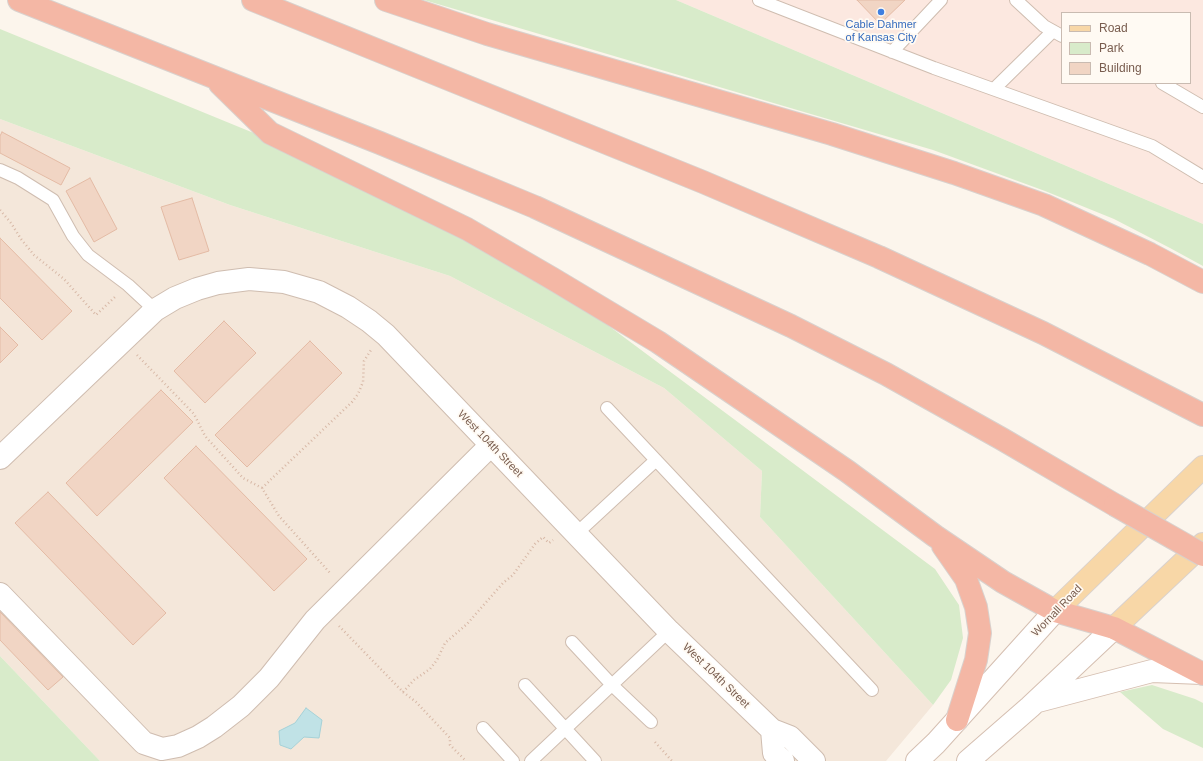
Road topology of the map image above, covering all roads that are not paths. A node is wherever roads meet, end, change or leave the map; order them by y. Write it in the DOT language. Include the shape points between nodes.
graph roads {
  1 [pos="19,0"];
  2 [pos="253,0"];
  3 [pos="386,0"];
  4 [pos="760,0"];
  5 [pos="941,0"];
  6 [pos="1016,0"];
  7 [pos="1058,33"];
  8 [pos="892,52"];
  9 [pos="214,78"];
  10 [pos="1164,84"];
  11 [pos="994,89"];
  12 [pos="1203,106"];
  13 [pos="0,170"];
  14 [pos="1203,177"];
  15 [pos="1203,282"];
  16 [pos="155,310"];
  17 [pos="607,408"];
  18 [pos="1202,414"];
  19 [pos="491,445"];
  20 [pos="0,458"];
  21 [pos="656,460"];
  22 [pos="1203,467"];
  23 [pos="572,530"];
  24 [pos="935,536"];
  25 [pos="1203,544"];
  26 [pos="1203,555"];
  27 [pos="0,594"];
  28 [pos="1056,611"];
  29 [pos="1114,628"];
  30 [pos="669,631"];
  31 [pos="572,642"];
  32 [pos="1202,673"];
  33 [pos="525,685"];
  34 [pos="612,685"];
  35 [pos="872,690"];
  36 [pos="1035,702"];
  37 [pos="957,720"];
  38 [pos="651,722"];
  39 [pos="483,728"];
  40 [pos="566,729"];
  41 [pos="772,730"];
  42 [pos="513,761"];
  43 [pos="531,761"];
  44 [pos="595,761"];
  45 [pos="783,761"];
  46 [pos="814,761"];
  47 [pos="917,761"];
  48 [pos="968,761"];
  1 -- 9 [label="highway"];
  2 -- 18 [label="highway" via="703,182 879,257 1043,334"];
  3 -- 15 [label="highway" via="487,34 832,134 954,173 1044,205 1150,254"];
  4 -- 8 [label="lane"];
  5 -- 8 [label="lane"];
  6 -- 7 [label="lane" via="1044,26"];
  7 -- 11 [label="lane"];
  8 -- 11 [label="lane"];
  9 -- 24 [label="highway" via="270,133 467,229 658,342 847,471"];
  9 -- 26 [label="highway, bridge" via="535,207 791,326 886,374"];
  10 -- 12 [label="lane"];
  11 -- 14 [label="lane" via="1152,146"];
  13 -- 16 [label="lane" via="53,200 73,236 88,255 128,284"];
  16 -- 19 [label="street, West 104th Street" via="196,289 249,279 284,282 319,292 348,307 386,335"];
  16 -- 20 [label="street, West 104th Street"];
  17 -- 21 [label="lane"];
  19 -- 23 [label="street, West 104th Street"];
  19 -- 27 [label="street" via="315,620 269,678 241,706 198,738 178,746 162,749 144,743"];
  21 -- 23 [label="lane"];
  21 -- 35 [label="lane"];
  22 -- 28 [label="main road, Wornall Road"];
  23 -- 30 [label="street, West 104th Street"];
  24 -- 28 [label="highway" via="1003,582"];
  24 -- 37 [label="highway" via="966,578 976,607 980,633 976,660"];
  25 -- 29 [label="main road"];
  28 -- 29 [label="highway"];
  28 -- 37 [label="street, Wornall Road"];
  29 -- 32 [label="highway"];
  29 -- 36 [label="street"];
  30 -- 34 [label="lane"];
  30 -- 41 [label="street, West 104th Street"];
  31 -- 34 [label="lane"];
  32 -- 36 [label="street" via="1152,671"];
  33 -- 40 [label="lane"];
  34 -- 38 [label="lane"];
  34 -- 40 [label="lane"];
  36 -- 48 [label="street"];
  37 -- 47 [label="street, Wornall Road"];
  39 -- 42 [label="lane"];
  40 -- 43 [label="lane"];
  40 -- 44 [label="lane"];
  41 -- 45 [label="street" via="774,754"];
  41 -- 46 [label="street, West 104th Street" via="790,737"];
}
